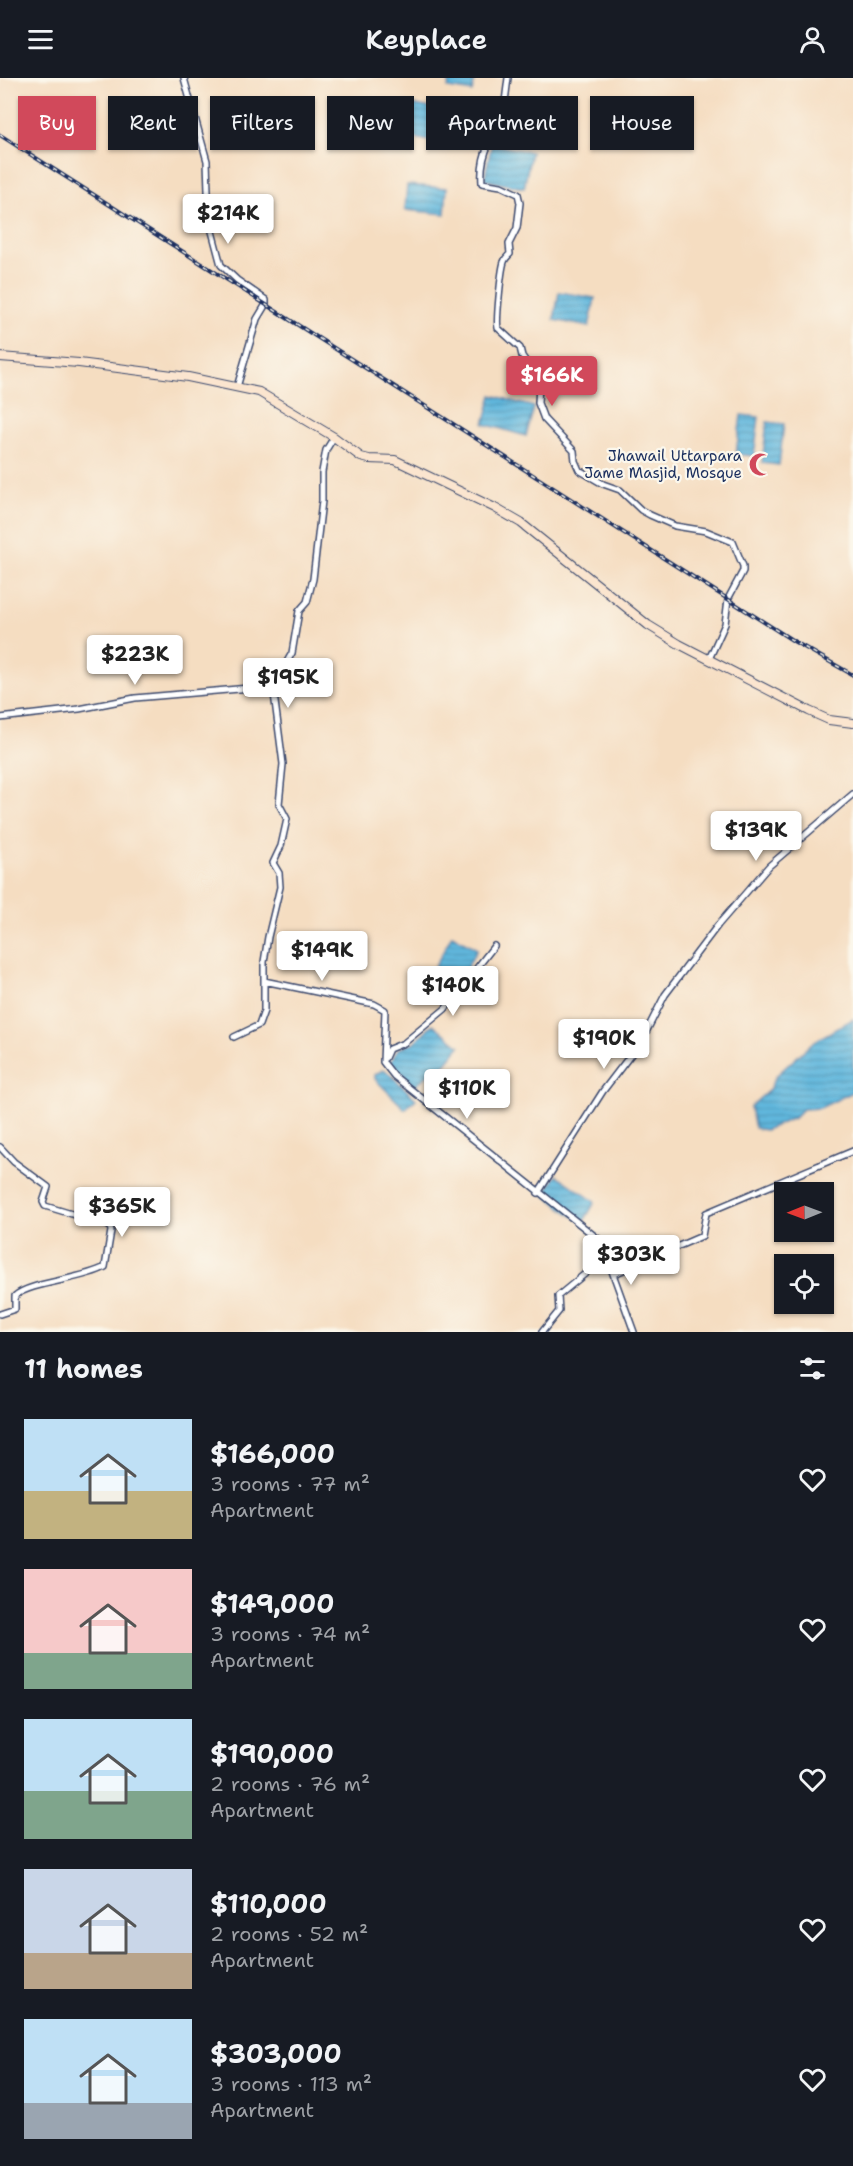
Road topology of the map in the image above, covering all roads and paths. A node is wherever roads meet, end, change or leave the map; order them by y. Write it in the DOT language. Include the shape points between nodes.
graph roads {
  1 [pos="184,78"];
  2 [pos="508,78"];
  3 [pos="0,357"];
  4 [pos="237,387"];
  5 [pos="334,437"];
  6 [pos="709,659"];
  7 [pos="273,686"];
  8 [pos="0,718"];
  9 [pos="853,723"];
  10 [pos="853,794"];
  11 [pos="494,946"];
  12 [pos="264,981"];
  13 [pos="234,1037"];
  14 [pos="382,1062"];
  15 [pos="0,1148"];
  16 [pos="853,1152"];
  17 [pos="538,1192"];
  18 [pos="604,1249"];
  19 [pos="614,1274"];
  20 [pos="0,1314"];
  21 [pos="542,1332"];
  22 [pos="634,1332"];
  1 -- 4 [label="street" via="207,161 209,220 221,265 266,300"];
  2 -- 6 [label="street" via="500,141 489,144 482,176 482,183 518,194 520,203 517,228 503,271 498,328 520,348 536,375 538,403 544,419 574,451 579,470 620,490 644,512 675,526 706,531 736,545 743,571 728,599 725,624"];
  3 -- 4 [label="main road" via="79,363"];
  4 -- 5 [label="main road" via="259,392"];
  5 -- 6 [label="main road" via="361,457 395,460 521,523 648,625"];
  5 -- 7 [label="street" via="326,450 322,472 313,579 307,602 299,611 292,653"];
  6 -- 9 [label="main road" via="819,716"];
  7 -- 8 [label="street" via="135,698"];
  7 -- 12 [label="street" via="283,764 279,804 287,819 273,863 280,887 267,945"];
  10 -- 17 [label="street" via="769,866 718,925 665,995 642,1040 603,1091"];
  11 -- 14 [label="street" via="445,1009 404,1043 389,1049"];
  12 -- 13 [label="street" via="264,1011 259,1025"];
  12 -- 14 [label="street" via="374,1004 385,1010"];
  14 -- 17 [label="street" via="394,1076"];
  15 -- 20 [label="street" via="48,1187 45,1206 110,1226 111,1231 105,1267 23,1290 15,1296 15,1309"];
  16 -- 19 [label="street" via="706,1213 702,1236"];
  17 -- 18 [label="street" via="602,1242"];
  18 -- 19 [label="street"];
  18 -- 21 [label="street" via="592,1258 586,1273 558,1296 559,1311"];
  19 -- 22 [label="street"];
}
